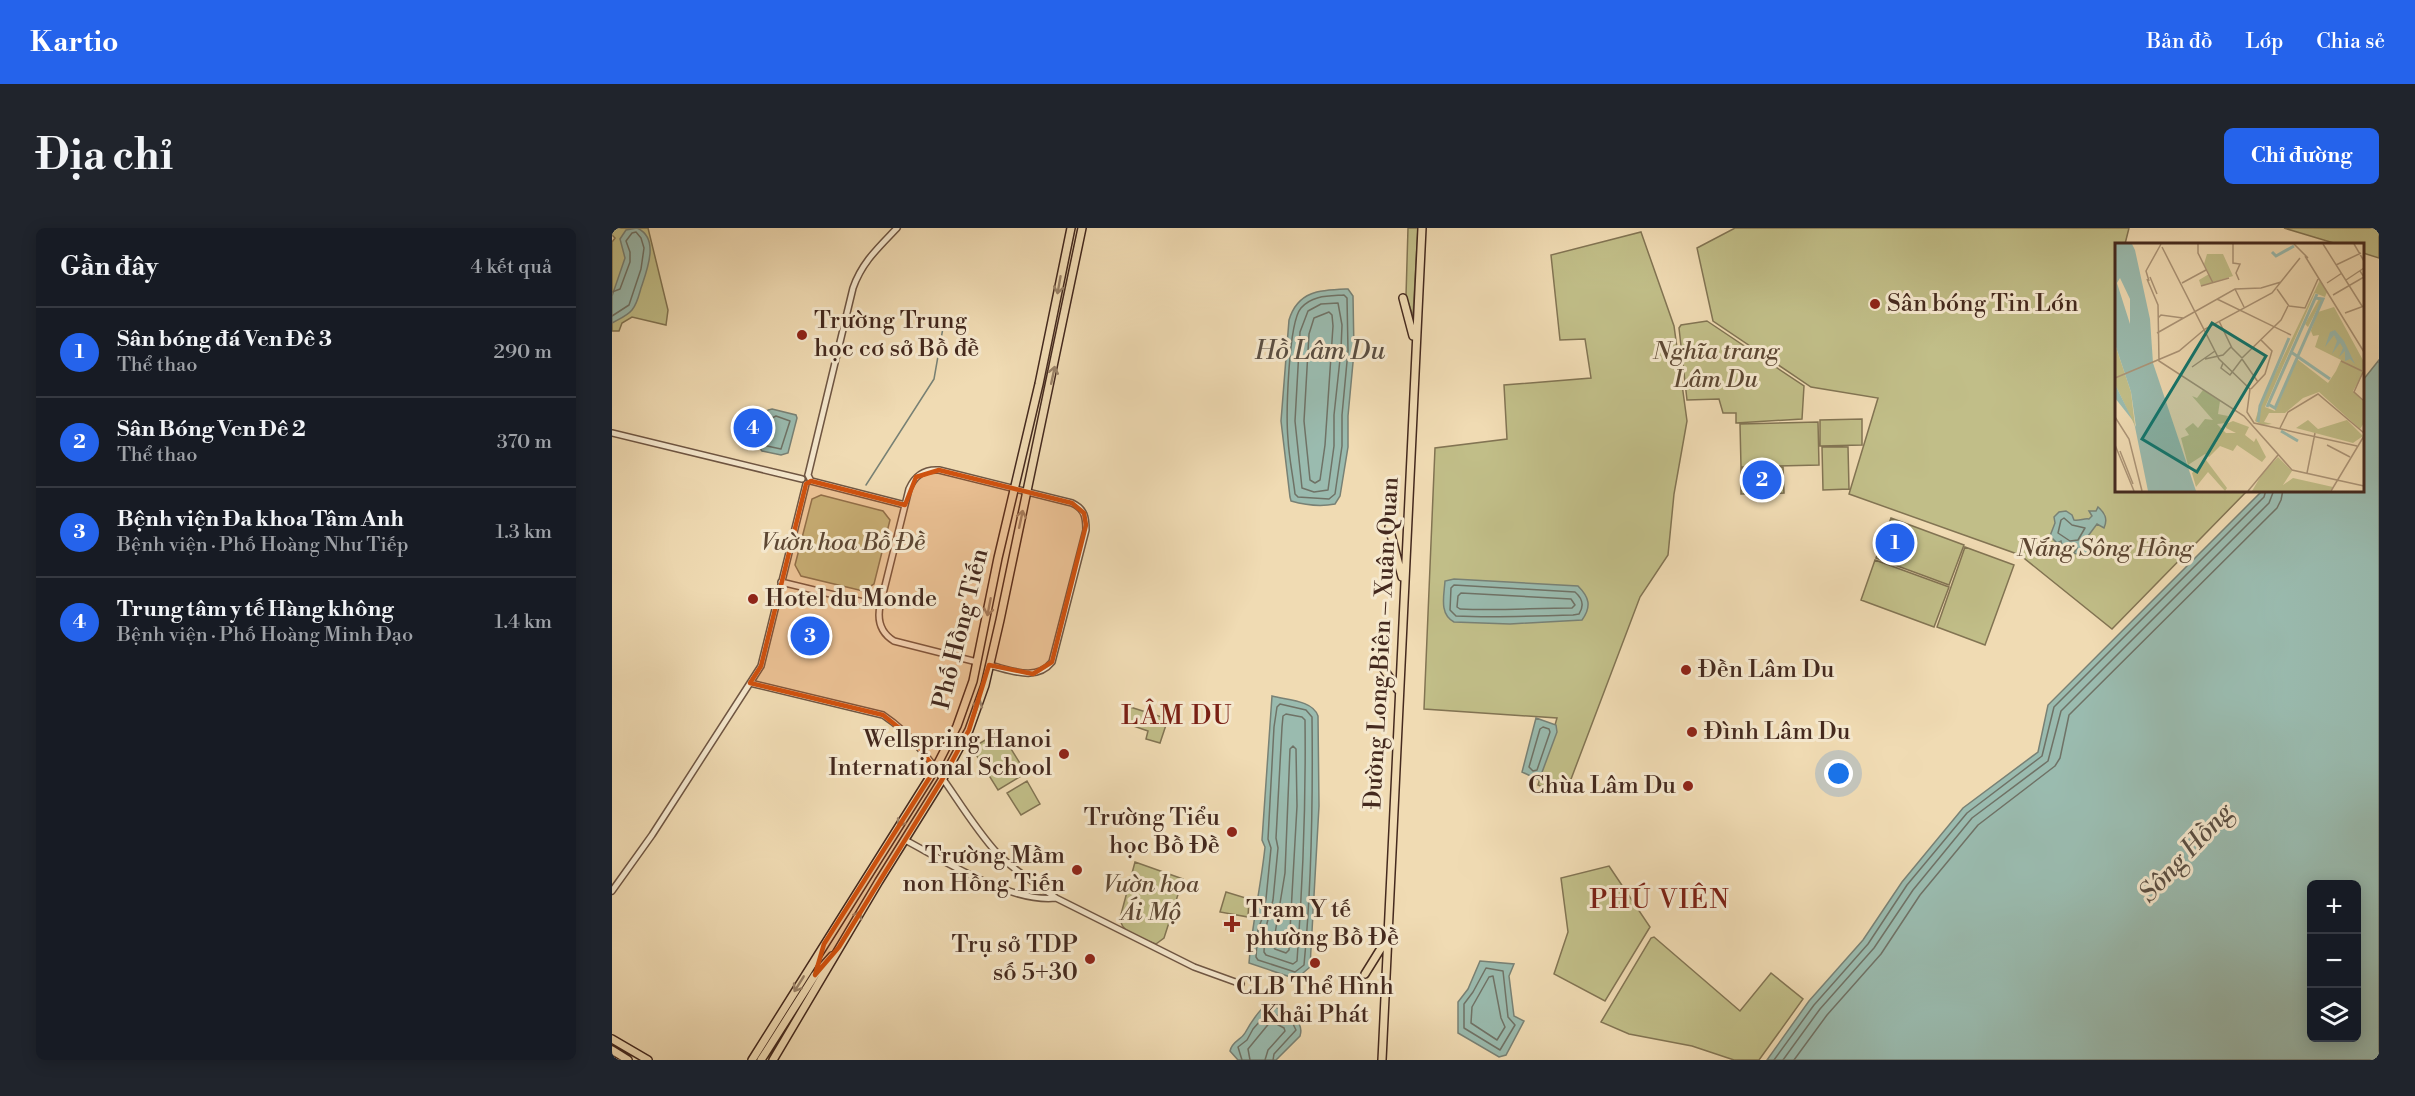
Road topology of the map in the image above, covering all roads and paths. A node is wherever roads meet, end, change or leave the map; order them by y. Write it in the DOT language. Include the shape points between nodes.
graph roads {
  1 [pos="897,228"];
  2 [pos="1071,228"];
  3 [pos="1082,228"];
  4 [pos="1422,228"];
  5 [pos="1403,298"];
  6 [pos="1415,345"];
  7 [pos="612,433"];
  8 [pos="807,480"];
  9 [pos="1014,488"];
  10 [pos="1027,492"];
  11 [pos="905,505"];
  12 [pos="1389,527"];
  13 [pos="781,582"];
  14 [pos="1404,586"];
  15 [pos="880,606"];
  16 [pos="977,662"];
  17 [pos="989,665"];
  18 [pos="1381,665"];
  19 [pos="750,683"];
  20 [pos="1398,690"];
  21 [pos="935,769"];
  22 [pos="942,780"];
  23 [pos="905,840"];
  24 [pos="612,891"];
  25 [pos="1056,898"];
  26 [pos="1389,935"];
  27 [pos="824,944"];
  28 [pos="836,952"];
  29 [pos="1365,974"];
  30 [pos="814,975"];
  31 [pos="1241,984"];
  32 [pos="612,1039"];
  33 [pos="612,1050"];
  34 [pos="628,1060"];
  35 [pos="648,1060"];
  36 [pos="752,1060"];
  37 [pos="761,1060"];
  38 [pos="773,1060"];
  39 [pos="1382,1060"];
  1 -- 8 [label="street" via="863,265 853,288"];
  2 -- 9 [label="main road, Phố Hồng Tiến, one-way"];
  10 -- 3 [label="main road, Phố Hồng Tiến, one-way"];
  4 -- 6 [label="main road, Đường Long Biên – Xuân Quan"];
  5 -- 6 [label="main road"];
  6 -- 14 [label="main road, Đường Long Biên – Xuân Quan"];
  7 -- 8 [label="street"];
  8 -- 11 [label="street"];
  8 -- 13 [label="street"];
  9 -- 10 [label="street"];
  9 -- 11 [label="street" via="931,469 913,480"];
  9 -- 16 [label="main road, Phố Hồng Tiến, one-way"];
  17 -- 10 [label="main road, Phố Hồng Tiến, one-way"];
  10 -- 17 [label="street" via="1080,507 1086,531 1052,662 1044,671 1033,674"];
  11 -- 15 [label="street"];
  12 -- 14 [label="main road"];
  13 -- 15 [label="street"];
  13 -- 19 [label="street" via="761,666"];
  14 -- 20 [label="main road, Đường Long Biên – Xuân Quan"];
  15 -- 16 [label="street" via="881,626 891,639"];
  16 -- 21 [label="main road, Phố Hồng Tiến" via="957,726"];
  22 -- 17 [label="main road, Phố Hồng Tiến, one-way" via="969,730"];
  18 -- 20 [label="main road"];
  19 -- 21 [label="street" via="883,714 913,739"];
  19 -- 24 [label="street"];
  20 -- 26 [label="main road, Đường Long Biên – Xuân Quan"];
  21 -- 22 [label="street"];
  21 -- 27 [label="main road, Phố Hồng Tiến, one-way"];
  22 -- 23 [label="main road, Phố Hồng Tiến"];
  22 -- 25 [label="street" via="997,853"];
  23 -- 25 [label="street" via="987,884 1044,899"];
  28 -- 23 [label="main road, Phố Hồng Tiến, one-way"];
  25 -- 31 [label="street" via="1194,967"];
  26 -- 29 [label="main road"];
  26 -- 39 [label="main road, Đường Long Biên – Xuân Quan"];
  27 -- 30 [label="main road"];
  27 -- 36 [label="main road, Phố Hồng Tiến, one-way"];
  28 -- 30 [label="main road"];
  28 -- 38 [label="main road, Phố Hồng Tiến"];
  30 -- 37 [label="main road"];
  32 -- 35 [label="main road"];
  33 -- 34 [label="main road"];
}
